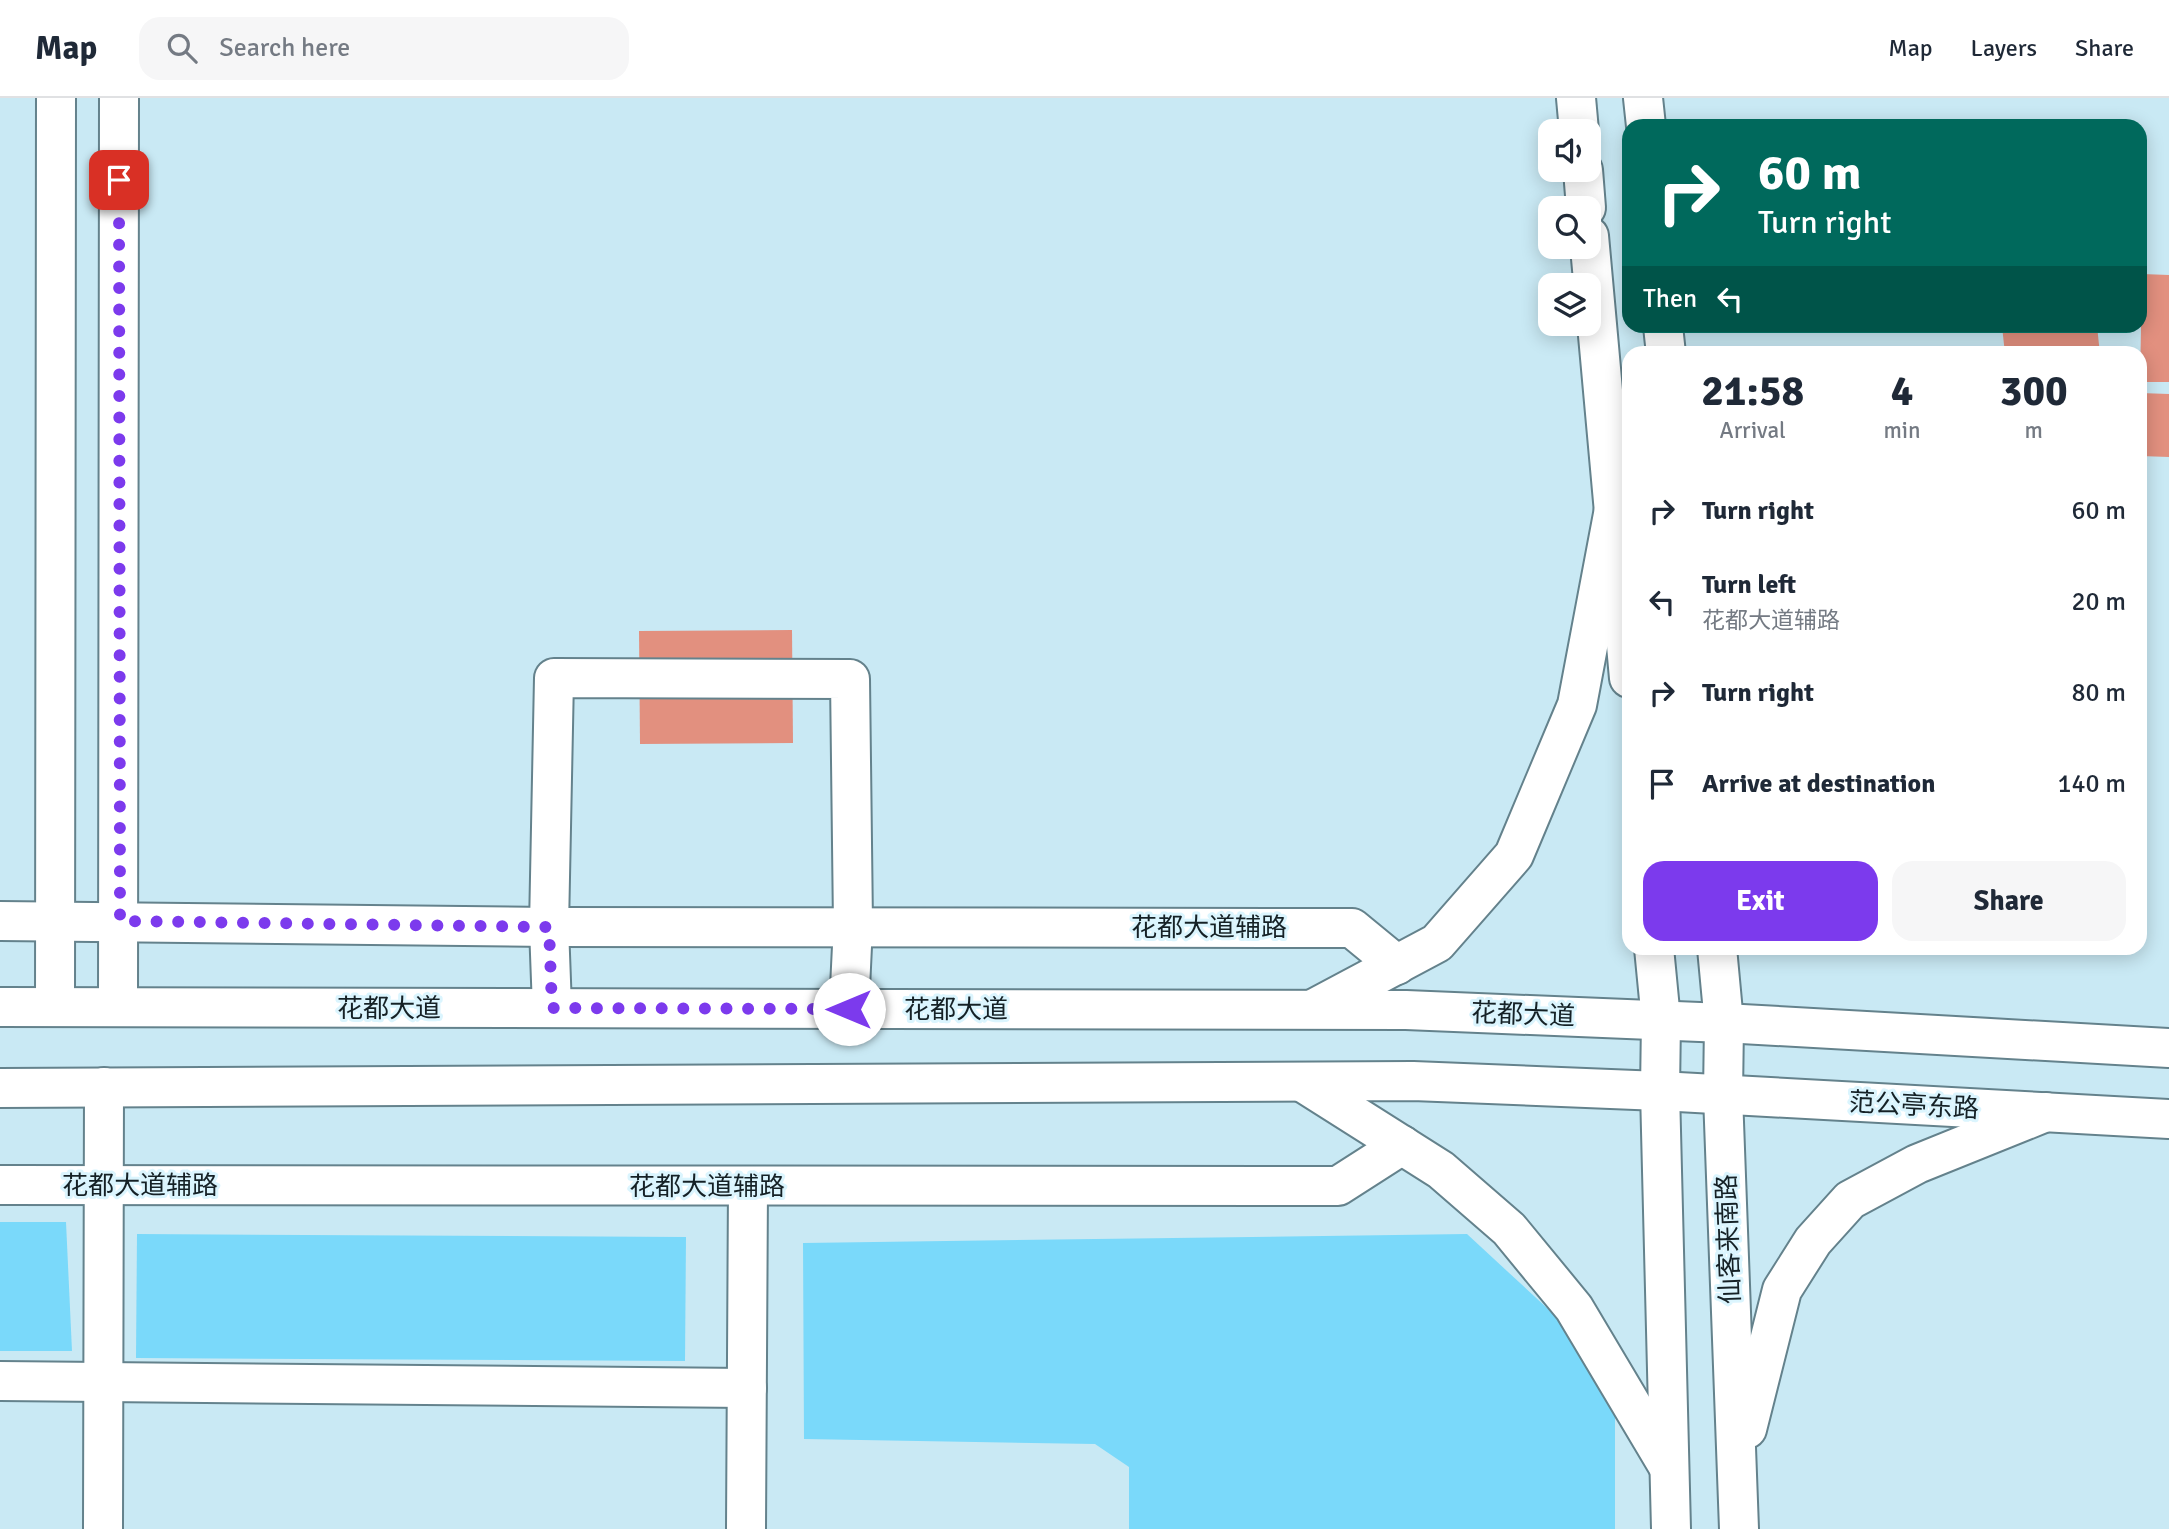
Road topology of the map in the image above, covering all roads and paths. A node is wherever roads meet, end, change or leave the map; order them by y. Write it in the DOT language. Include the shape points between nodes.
graph roads {
  1 [pos="55,98"];
  2 [pos="119,98"];
  3 [pos="1576,98"];
  4 [pos="1643,98"];
  5 [pos="1578,119"];
  6 [pos="1645,119"];
  7 [pos="1591,259"];
  8 [pos="1614,509"];
  9 [pos="1622,599"];
  10 [pos="0,921"];
  11 [pos="55,921"];
  12 [pos="120,921"];
  13 [pos="853,925"];
  14 [pos="549,927"];
  15 [pos="1655,955"];
  16 [pos="1718,955"];
  17 [pos="1397,965"];
  18 [pos="0,1007"];
  19 [pos="55,1007"];
  20 [pos="118,1007"];
  21 [pos="552,1008"];
  22 [pos="849,1009"];
  23 [pos="1313,1010"];
  24 [pos="1661,1020"];
  25 [pos="1724,1023"];
  26 [pos="2169,1048"];
  27 [pos="1302,1082"];
  28 [pos="0,1087"];
  29 [pos="104,1087"];
  30 [pos="1660,1091"];
  31 [pos="1723,1095"];
  32 [pos="2046,1112"];
  33 [pos="2169,1119"];
  34 [pos="1402,1145"];
  35 [pos="0,1185"];
  36 [pos="104,1185"];
  37 [pos="748,1186"];
  38 [pos="0,1381"];
  39 [pos="103,1382"];
  40 [pos="747,1388"];
  41 [pos="1670,1470"];
  42 [pos="1737,1472"];
  43 [pos="103,1529"];
  44 [pos="746,1529"];
  45 [pos="1671,1529"];
  46 [pos="1739,1529"];
  1 -- 11 [label="main road"];
  2 -- 12 [label="main road"];
  3 -- 5 [label="main road"];
  4 -- 6 [label="main road"];
  7 -- 8 [label="main road"];
  8 -- 9 [label="main road"];
  8 -- 17 [label="main road" via="1577,705 1514,855 1437,943"];
  10 -- 11 [label="main road, 花都大道辅路"];
  11 -- 12 [label="main road, 花都大道辅路"];
  11 -- 19 [label="main road"];
  12 -- 14 [label="main road, 花都大道辅路"];
  12 -- 20 [label="main road"];
  13 -- 14 [label="main road, 花都大道辅路"];
  13 -- 14 [label="main road" via="850,679 554,678"];
  13 -- 17 [label="main road, 花都大道辅路" via="1352,928"];
  13 -- 22 [label="main road"];
  14 -- 21 [label="main road"];
  15 -- 24 [label="main road"];
  16 -- 25 [label="main road, 仙客来南路"];
  17 -- 23 [label="main road"];
  18 -- 19 [label="main road, 花都大道"];
  19 -- 20 [label="main road, 花都大道"];
  20 -- 21 [label="main road, 花都大道"];
  21 -- 22 [label="main road, 花都大道"];
  22 -- 23 [label="main road, 花都大道"];
  23 -- 24 [label="main road, 花都大道"];
  24 -- 25 [label="main road"];
  24 -- 30 [label="main road"];
  25 -- 26 [label="main road"];
  25 -- 31 [label="main road, 仙客来南路"];
  27 -- 29 [label="main road"];
  27 -- 30 [label="main road" via="1413,1081"];
  27 -- 34 [label="main road"];
  28 -- 29 [label="main road"];
  29 -- 36 [label="main road"];
  30 -- 31 [label="main road, 范公亭东路"];
  30 -- 41 [label="main road"];
  31 -- 32 [label="main road, 范公亭东路"];
  31 -- 42 [label="main road, 仙客来南路"];
  32 -- 33 [label="main road, 范公亭东路"];
  32 -- 42 [label="main road" via="1917,1164 1850,1200 1813,1241 1782,1290"];
  34 -- 37 [label="main road, 花都大道辅路" via="1338,1186"];
  34 -- 41 [label="main road" via="1441,1170 1510,1229 1574,1308"];
  35 -- 36 [label="main road, 花都大道辅路"];
  36 -- 37 [label="main road, 花都大道辅路"];
  36 -- 39 [label="main road"];
  37 -- 40 [label="main road"];
  38 -- 39 [label="main road"];
  39 -- 40 [label="main road"];
  39 -- 43 [label="main road"];
  40 -- 44 [label="main road"];
  41 -- 45 [label="main road"];
  42 -- 46 [label="main road, 仙客来南路"];
}
